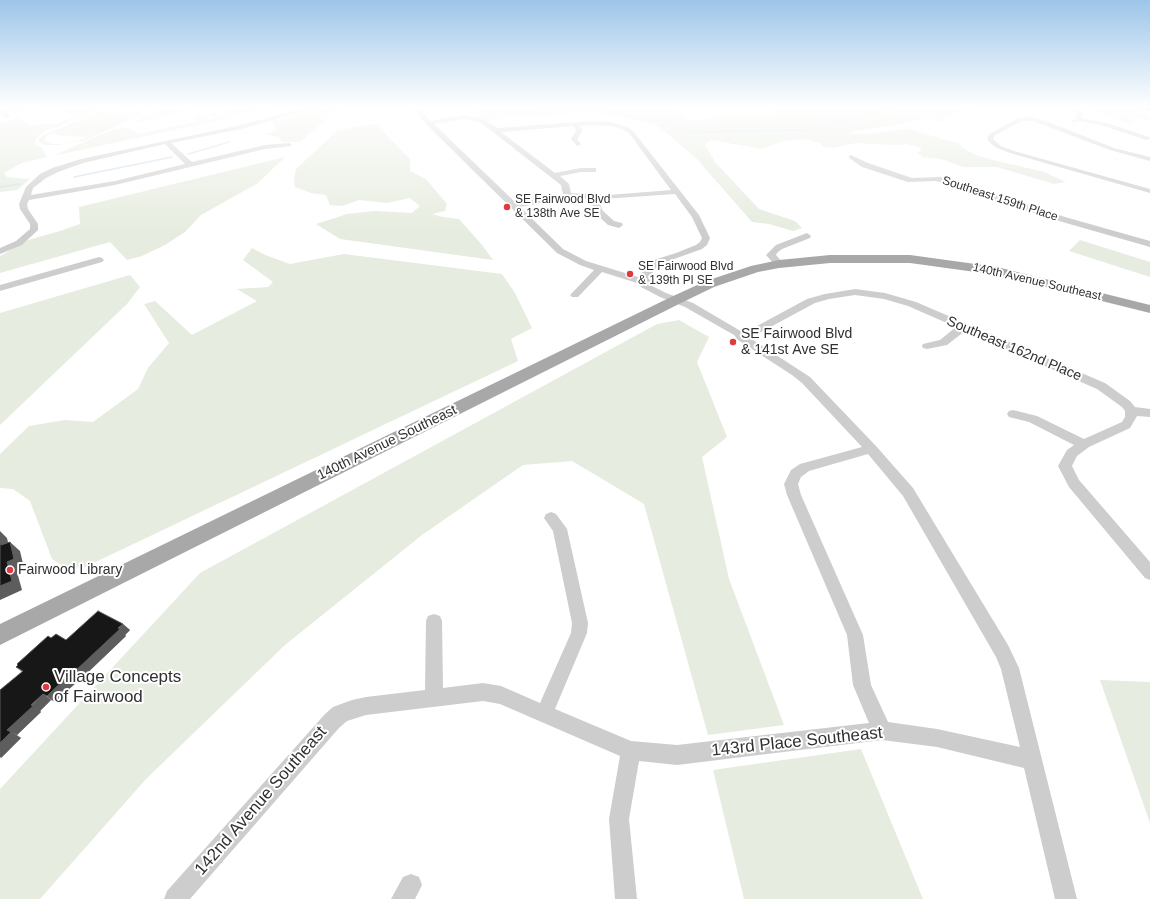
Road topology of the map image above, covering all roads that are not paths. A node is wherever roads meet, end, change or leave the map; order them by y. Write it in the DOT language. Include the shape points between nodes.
graph roads {
  1 [pos="139,148"];
  2 [pos="172,148"];
  3 [pos="261,148"];
  4 [pos="454,148"];
  5 [pos="520,148"];
  6 [pos="643,148"];
  7 [pos="1003,148"];
  8 [pos="1109,148"];
  9 [pos="851,157"];
  10 [pos="1150,159"];
  11 [pos="190,165"];
  12 [pos="593,170"];
  13 [pos="554,175"];
  14 [pos="1150,191"];
  15 [pos="676,192"];
  16 [pos="567,195"];
  17 [pos="26,198"];
  18 [pos="599,198"];
  19 [pos="514,206"];
  20 [pos="619,225"];
  21 [pos="807,236"];
  22 [pos="1150,244"];
  23 [pos="0,251"];
  24 [pos="99,260"];
  25 [pos="779,264"];
  26 [pos="600,268"];
  27 [pos="640,281"];
  28 [pos="0,288"];
  29 [pos="574,295"];
  30 [pos="676,300"];
  31 [pos="1150,309"];
  32 [pos="963,327"];
  33 [pos="742,338"];
  34 [pos="927,346"];
  35 [pos="1131,411"];
  36 [pos="1150,413"];
  37 [pos="1013,414"];
  38 [pos="1084,444"];
  39 [pos="871,449"];
  40 [pos="551,518"];
  41 [pos="1150,573"];
  42 [pos="434,621"];
  43 [pos="0,635"];
  44 [pos="434,698"];
  45 [pos="352,709"];
  46 [pos="544,714"];
  47 [pos="882,730"];
  48 [pos="631,750"];
  49 [pos="1033,760"];
  50 [pos="175,899"];
  51 [pos="626,899"];
  52 [pos="1066,899"];
  1 -- 17 [label="street" via="54,170 36,181 30,187"];
  2 -- 11 [label="street"];
  3 -- 11 [label="street"];
  4 -- 19 [label="street"];
  5 -- 13 [label="street"];
  6 -- 15 [label="street"];
  7 -- 14 [label="street" via="1138,188 1134,192 1138,194 1145,195"];
  8 -- 10 [label="street"];
  9 -- 22 [label="street, Southeast 159th Place" via="865,165 907,179 937,179"];
  11 -- 17 [label="street" via="115,183"];
  12 -- 13 [label="street"];
  13 -- 16 [label="street" via="565,184"];
  15 -- 18 [label="street"];
  15 -- 27 [label="street" via="696,217 706,238 699,247 657,262"];
  16 -- 18 [label="street"];
  16 -- 19 [label="street"];
  17 -- 23 [label="street" via="23,207 34,224 34,230 19,242"];
  18 -- 20 [label="street" via="596,204 599,212 607,220"];
  19 -- 26 [label="street" via="560,251"];
  21 -- 25 [label="street" via="774,251 771,254"];
  24 -- 28 [label="street"];
  25 -- 30 [label="main road, 140th Avenue Southeast" via="738,274"];
  25 -- 31 [label="main road, 140th Avenue Southeast" via="830,258 910,259 947,263 997,271"];
  26 -- 27 [label="street"];
  26 -- 29 [label="street"];
  27 -- 30 [label="street"];
  30 -- 33 [label="street" via="682,309 730,337"];
  30 -- 43 [label="main road, 140th Avenue Southeast"];
  32 -- 33 [label="street, Southeast 162nd Place" via="900,300 872,294 842,293 811,301"];
  32 -- 34 [label="street" via="943,343"];
  32 -- 35 [label="street, Southeast 162nd Place" via="1101,386 1126,404"];
  33 -- 39 [label="street" via="806,380"];
  35 -- 36 [label="street"];
  35 -- 38 [label="street" via="1131,417 1126,425"];
  37 -- 38 [label="street" via="1033,418"];
  38 -- 41 [label="street" via="1072,453 1065,466 1068,475"];
  39 -- 47 [label="street" via="805,468 796,474 791,484 855,635 862,685"];
  39 -- 49 [label="street" via="908,492 1002,651 1010,668"];
  40 -- 46 [label="street" via="560,529 580,623 579,633"];
  42 -- 44 [label="street"];
  44 -- 45 [label="street, 143rd Place Southeast"];
  44 -- 46 [label="street, 143rd Place Southeast" via="483,692 501,696"];
  45 -- 50 [label="street, 142nd Avenue Southeast" via="332,721"];
  46 -- 48 [label="street, 143rd Place Southeast"];
  47 -- 48 [label="street, 143rd Place Southeast" via="677,756"];
  47 -- 49 [label="street, 143rd Place Southeast" via="937,738"];
  48 -- 51 [label="street" via="619,819"];
  49 -- 52 [label="street"];
}
